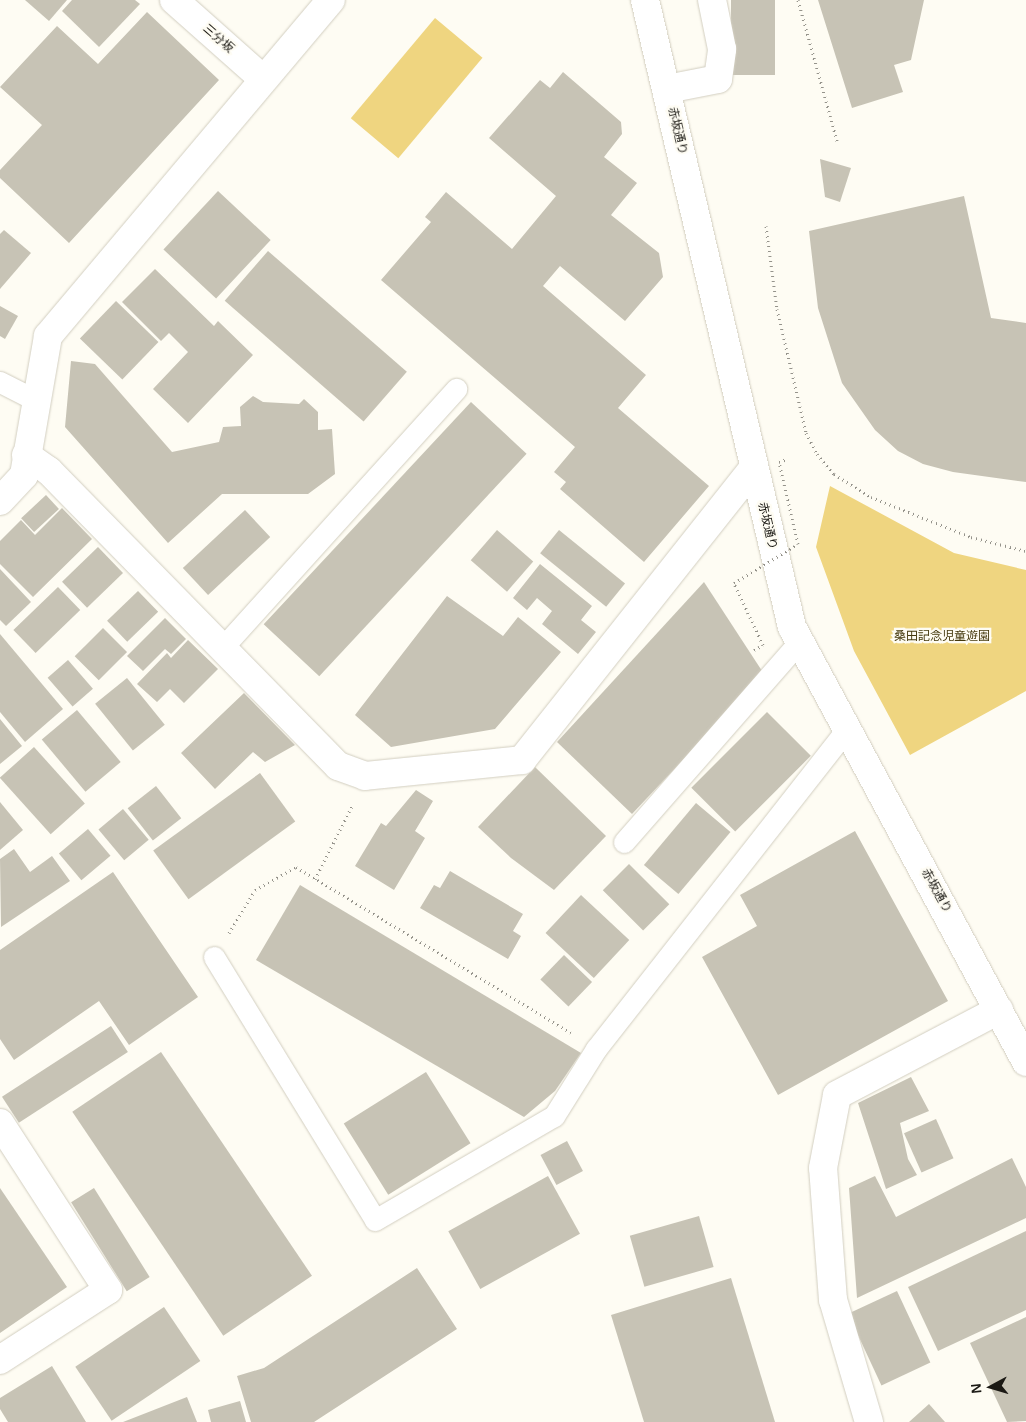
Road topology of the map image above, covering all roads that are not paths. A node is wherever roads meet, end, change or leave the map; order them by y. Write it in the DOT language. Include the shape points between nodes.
graph roads {
  1 [pos="174,0"];
  2 [pos="332,0"];
  3 [pos="645,0"];
  4 [pos="712,0"];
  5 [pos="262,78"];
  6 [pos="667,89"];
  7 [pos="0,382"];
  8 [pos="456,389"];
  9 [pos="34,400"];
  10 [pos="26,455"];
  11 [pos="753,469"];
  12 [pos="0,501"];
  13 [pos="800,642"];
  14 [pos="223,647"];
  15 [pos="847,729"];
  16 [pos="624,842"];
  17 [pos="214,957"];
  18 [pos="999,1010"];
  19 [pos="1026,1062"];
  20 [pos="0,1122"];
  21 [pos="0,1360"];
  22 [pos="869,1422"];
  1 -- 5 [label="street, 三分坂"];
  2 -- 5 [label="street"];
  3 -- 6 [label="street, 赤坂通り"];
  4 -- 6 [label="street" via="722,49 718,78"];
  5 -- 9 [label="street" via="48,336"];
  6 -- 11 [label="street, 赤坂通り"];
  7 -- 9 [label="lane"];
  8 -- 14 [label="lane"];
  9 -- 10 [label="street"];
  10 -- 12 [label="street" via="24,476"];
  10 -- 14 [label="street" via="49,471"];
  11 -- 13 [label="street, 赤坂通り" via="788,611"];
  11 -- 14 [label="street" via="522,760 368,775 338,766"];
  13 -- 15 [label="street, 赤坂通り"];
  13 -- 16 [label="lane"];
  15 -- 17 [label="lane" via="596,1048 554,1116 375,1220"];
  15 -- 18 [label="street, 赤坂通り"];
  18 -- 19 [label="street, 赤坂通り"];
  18 -- 22 [label="street" via="837,1096 823,1168 833,1300"];
  20 -- 21 [label="street" via="108,1290"];
}
